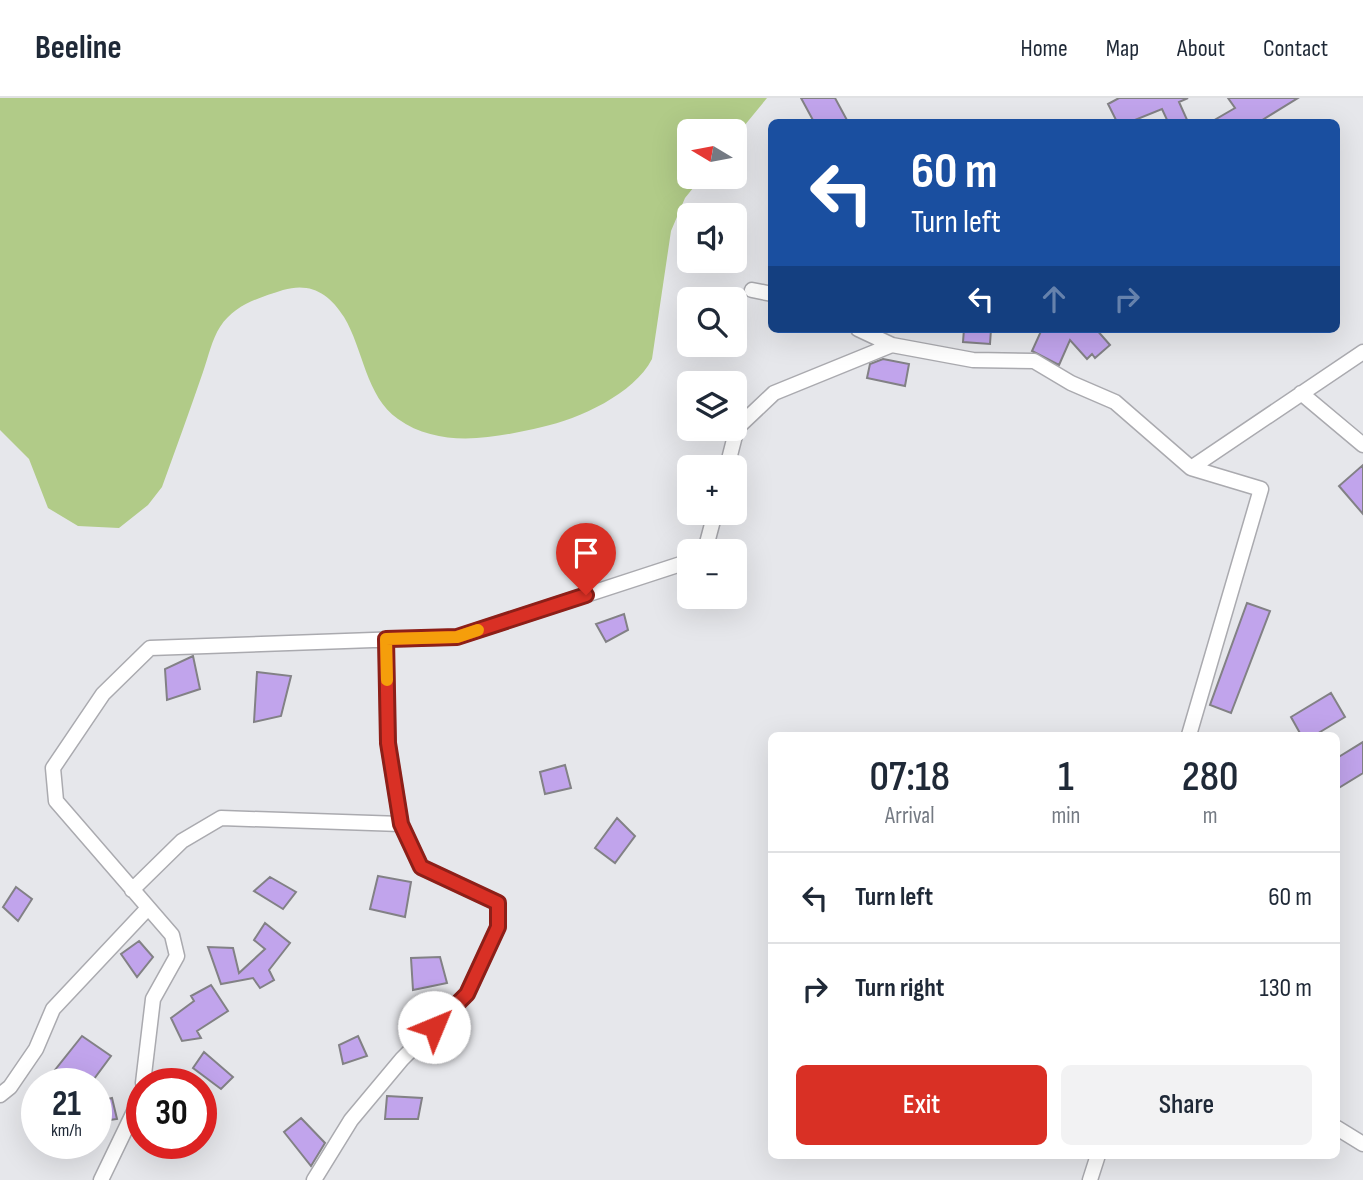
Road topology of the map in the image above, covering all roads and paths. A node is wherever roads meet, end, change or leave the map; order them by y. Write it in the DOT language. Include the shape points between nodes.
graph roads {
  1 [pos="752,290"];
  2 [pos="768,293"];
  3 [pos="866,333"];
  4 [pos="892,345"];
  5 [pos="1363,352"];
  6 [pos="1301,393"];
  7 [pos="1363,445"];
  8 [pos="730,455"];
  9 [pos="1191,468"];
  10 [pos="677,565"];
  11 [pos="386,639"];
  12 [pos="1190,732"];
  13 [pos="401,824"];
  14 [pos="132,890"];
  15 [pos="148,908"];
  16 [pos="145,1068"];
  17 [pos="0,1095"];
  18 [pos="126,1129"];
  19 [pos="1340,1130"];
  20 [pos="1363,1144"];
  21 [pos="1097,1159"];
  22 [pos="102,1180"];
  23 [pos="314,1180"];
  24 [pos="1090,1180"];
  1 -- 2 [label="street"];
  3 -- 4 [label="street"];
  4 -- 8 [label="street" via="774,393 737,429"];
  4 -- 9 [label="street" via="973,360 1034,361 1115,401"];
  5 -- 6 [label="street"];
  6 -- 7 [label="street"];
  6 -- 9 [label="street"];
  9 -- 12 [label="street" via="1261,489"];
  10 -- 11 [label="street" via="457,637"];
  11 -- 13 [label="street" via="388,743"];
  11 -- 14 [label="street" via="150,648 131,666 103,694 53,768 56,801"];
  13 -- 14 [label="street" via="221,818 182,841"];
  13 -- 23 [label="street" via="421,867 498,903 498,927 467,994 402,1059 351,1121"];
  14 -- 15 [label="street"];
  15 -- 16 [label="street" via="172,935 177,956 153,999"];
  15 -- 17 [label="street" via="53,1009 36,1049"];
  18 -- 22 [label="street"];
  19 -- 20 [label="street"];
  21 -- 24 [label="street"];
}
